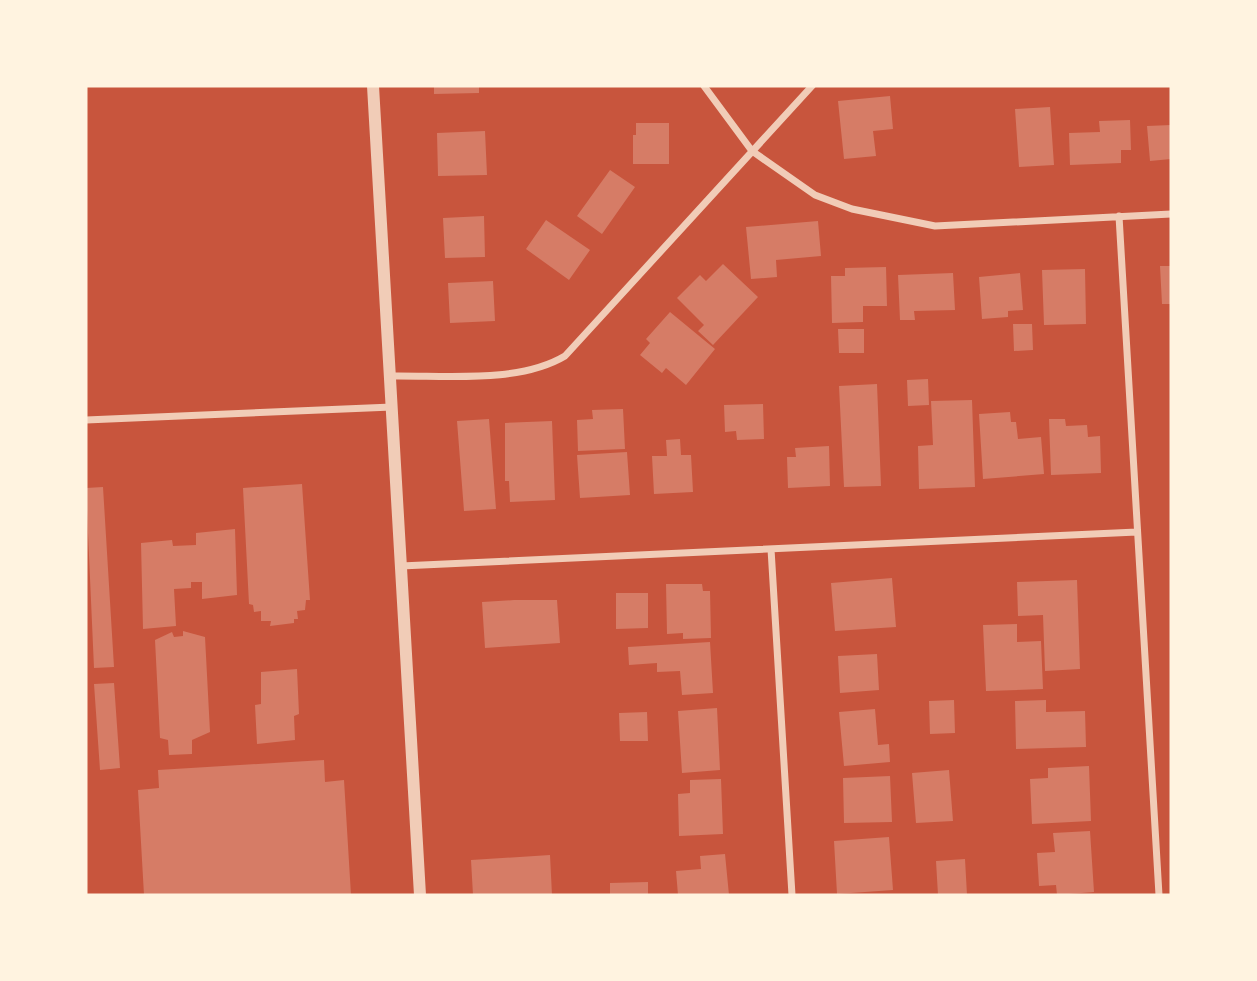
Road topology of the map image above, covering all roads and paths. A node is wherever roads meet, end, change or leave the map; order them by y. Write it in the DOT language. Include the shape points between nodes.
graph roads {
  1 [pos="373,86"];
  2 [pos="704,86"];
  3 [pos="812,86"];
  4 [pos="752,151"];
  5 [pos="1171,214"];
  6 [pos="1119,216"];
  7 [pos="390,376"];
  8 [pos="392,407"];
  9 [pos="86,421"];
  10 [pos="1137,532"];
  11 [pos="772,549"];
  12 [pos="401,566"];
  13 [pos="420,895"];
  14 [pos="792,895"];
  15 [pos="1159,895"];
  1 -- 7 [label="street"];
  2 -- 4 [label="street"];
  3 -- 4 [label="street"];
  4 -- 6 [label="street" via="815,195 896,220 935,226"];
  4 -- 7 [label="street" via="565,356 522,373"];
  5 -- 6 [label="street"];
  6 -- 10 [label="street"];
  7 -- 8 [label="street"];
  8 -- 9 [label="street"];
  8 -- 12 [label="street"];
  10 -- 11 [label="street"];
  10 -- 15 [label="street"];
  11 -- 12 [label="street"];
  11 -- 14 [label="street"];
  12 -- 13 [label="street"];
}
